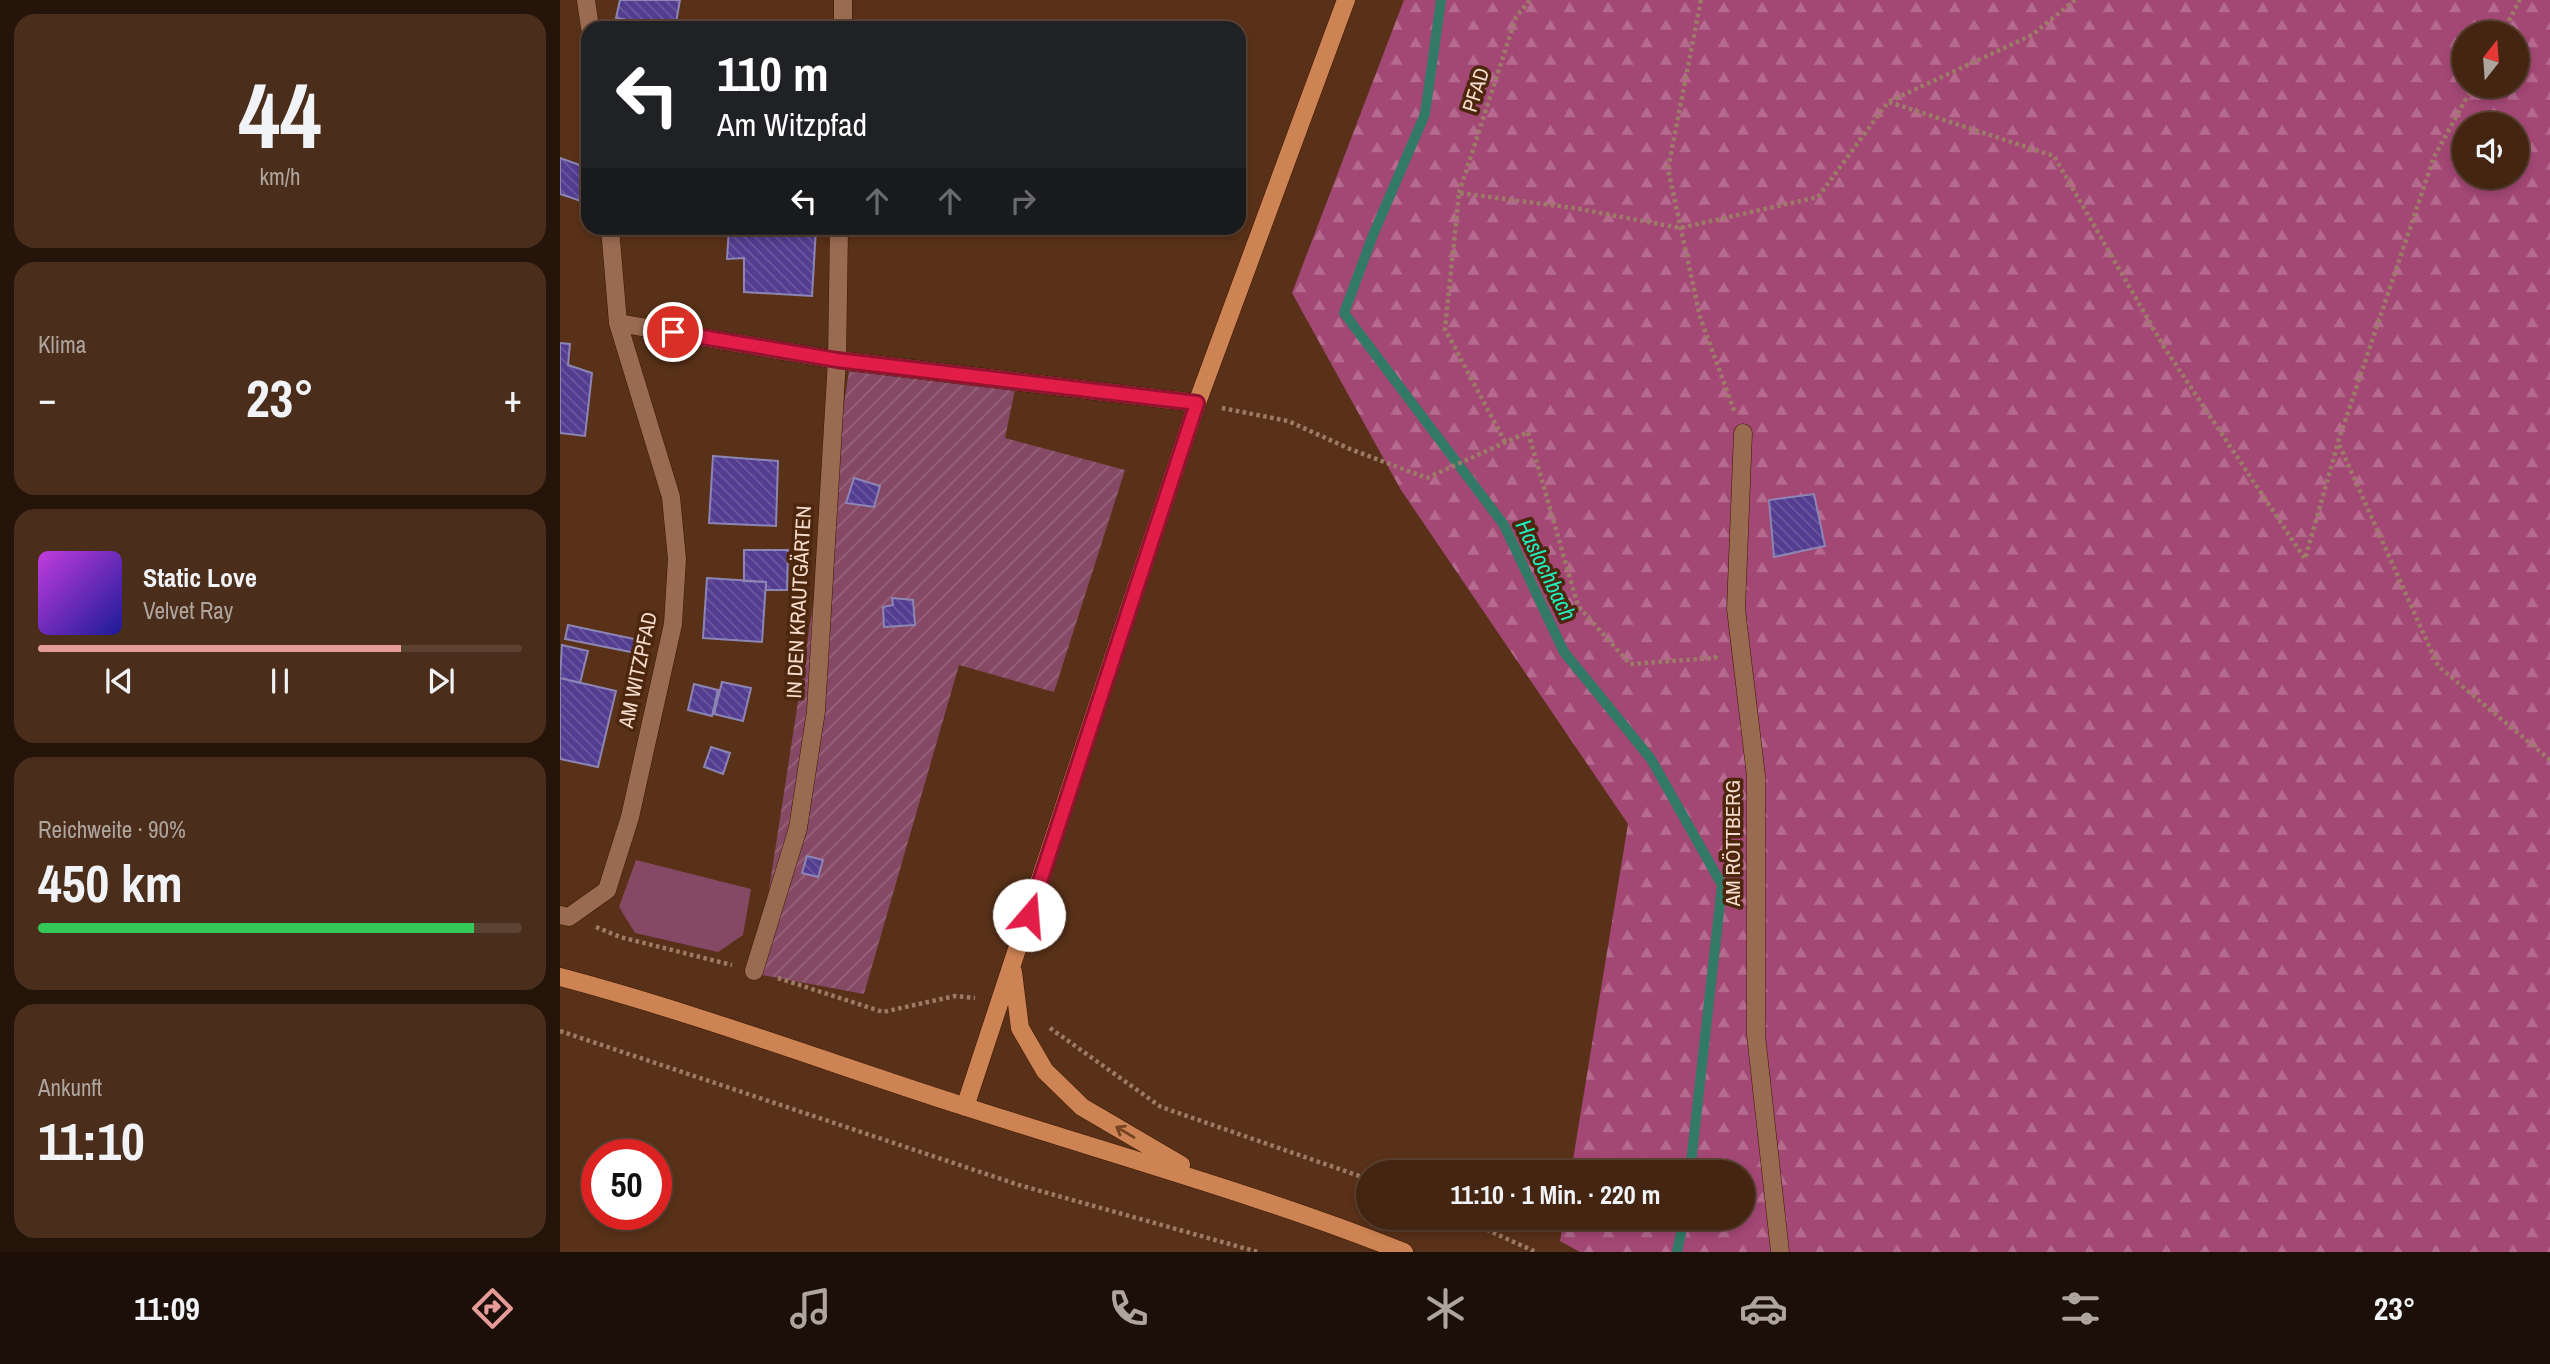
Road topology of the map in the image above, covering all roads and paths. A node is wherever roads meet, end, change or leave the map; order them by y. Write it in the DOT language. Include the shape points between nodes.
graph roads {
  1 [pos="586,0"];
  2 [pos="843,0"];
  3 [pos="1346,0"];
  4 [pos="1530,0"];
  5 [pos="1701,0"];
  6 [pos="2075,0"];
  7 [pos="2520,0"];
  8 [pos="589,21"];
  9 [pos="843,21"];
  10 [pos="2509,21"];
  11 [pos="2466,98"];
  12 [pos="1888,102"];
  13 [pos="1459,193"];
  14 [pos="1681,228"];
  15 [pos="611,235"];
  16 [pos="839,235"];
  17 [pos="618,323"];
  18 [pos="837,360"];
  19 [pos="1197,403"];
  20 [pos="1743,433"];
  21 [pos="1505,442"];
  22 [pos="2339,442"];
  23 [pos="1715,657"];
  24 [pos="2550,760"];
  25 [pos="560,915"];
  26 [pos="1012,966"];
  27 [pos="754,971"];
  28 [pos="560,977"];
  29 [pos="560,1031"];
  30 [pos="965,1107"];
  31 [pos="1205,1180"];
  32 [pos="1487,1230"];
  33 [pos="1258,1252"];
  34 [pos="1405,1252"];
  35 [pos="1536,1252"];
  36 [pos="1780,1252"];
  1 -- 8 [label="street"];
  2 -- 9 [label="street"];
  3 -- 19 [label="main road"];
  4 -- 13 [label="path, PFAD" via="1516,18"];
  5 -- 14 [label="path" via="1668,169"];
  6 -- 12 [label="path" via="2032,35"];
  7 -- 10 [label="path"];
  11 -- 22 [label="path" via="2434,157"];
  12 -- 14 [label="path" via="1818,197"];
  12 -- 22 [label="path" via="2054,156 2164,347 2305,559"];
  13 -- 14 [label="path"];
  13 -- 21 [label="path, PFAD" via="1445,329"];
  14 -- 20 [label="path" via="1700,317"];
  15 -- 17 [label="street, AM WITZPFAD"];
  16 -- 18 [label="street, IN DEN KRAUTGÄRTEN"];
  17 -- 18 [label="street"];
  17 -- 25 [label="street, AM WITZPFAD" via="671,497 677,559 673,624 630,817 607,890 569,916"];
  18 -- 19 [label="street"];
  18 -- 27 [label="street, IN DEN KRAUTGÄRTEN" via="816,711 798,828"];
  19 -- 21 [label="path" via="1288,421 1427,478"];
  19 -- 26 [label="main road"];
  20 -- 36 [label="street, AM RÖTTBERG" via="1736,609 1756,776 1756,1034"];
  21 -- 23 [label="path" via="1528,432 1578,606 1630,664"];
  22 -- 24 [label="path" via="2438,666"];
  26 -- 30 [label="main road"];
  31 -- 26 [label="main road, one-way" via="1082,1107 1045,1072 1020,1028"];
  28 -- 30 [label="main road"];
  29 -- 33 [label="path" via="1019,1185"];
  30 -- 31 [label="main road"];
  31 -- 34 [label="main road"];
  32 -- 35 [label="path"];
}
